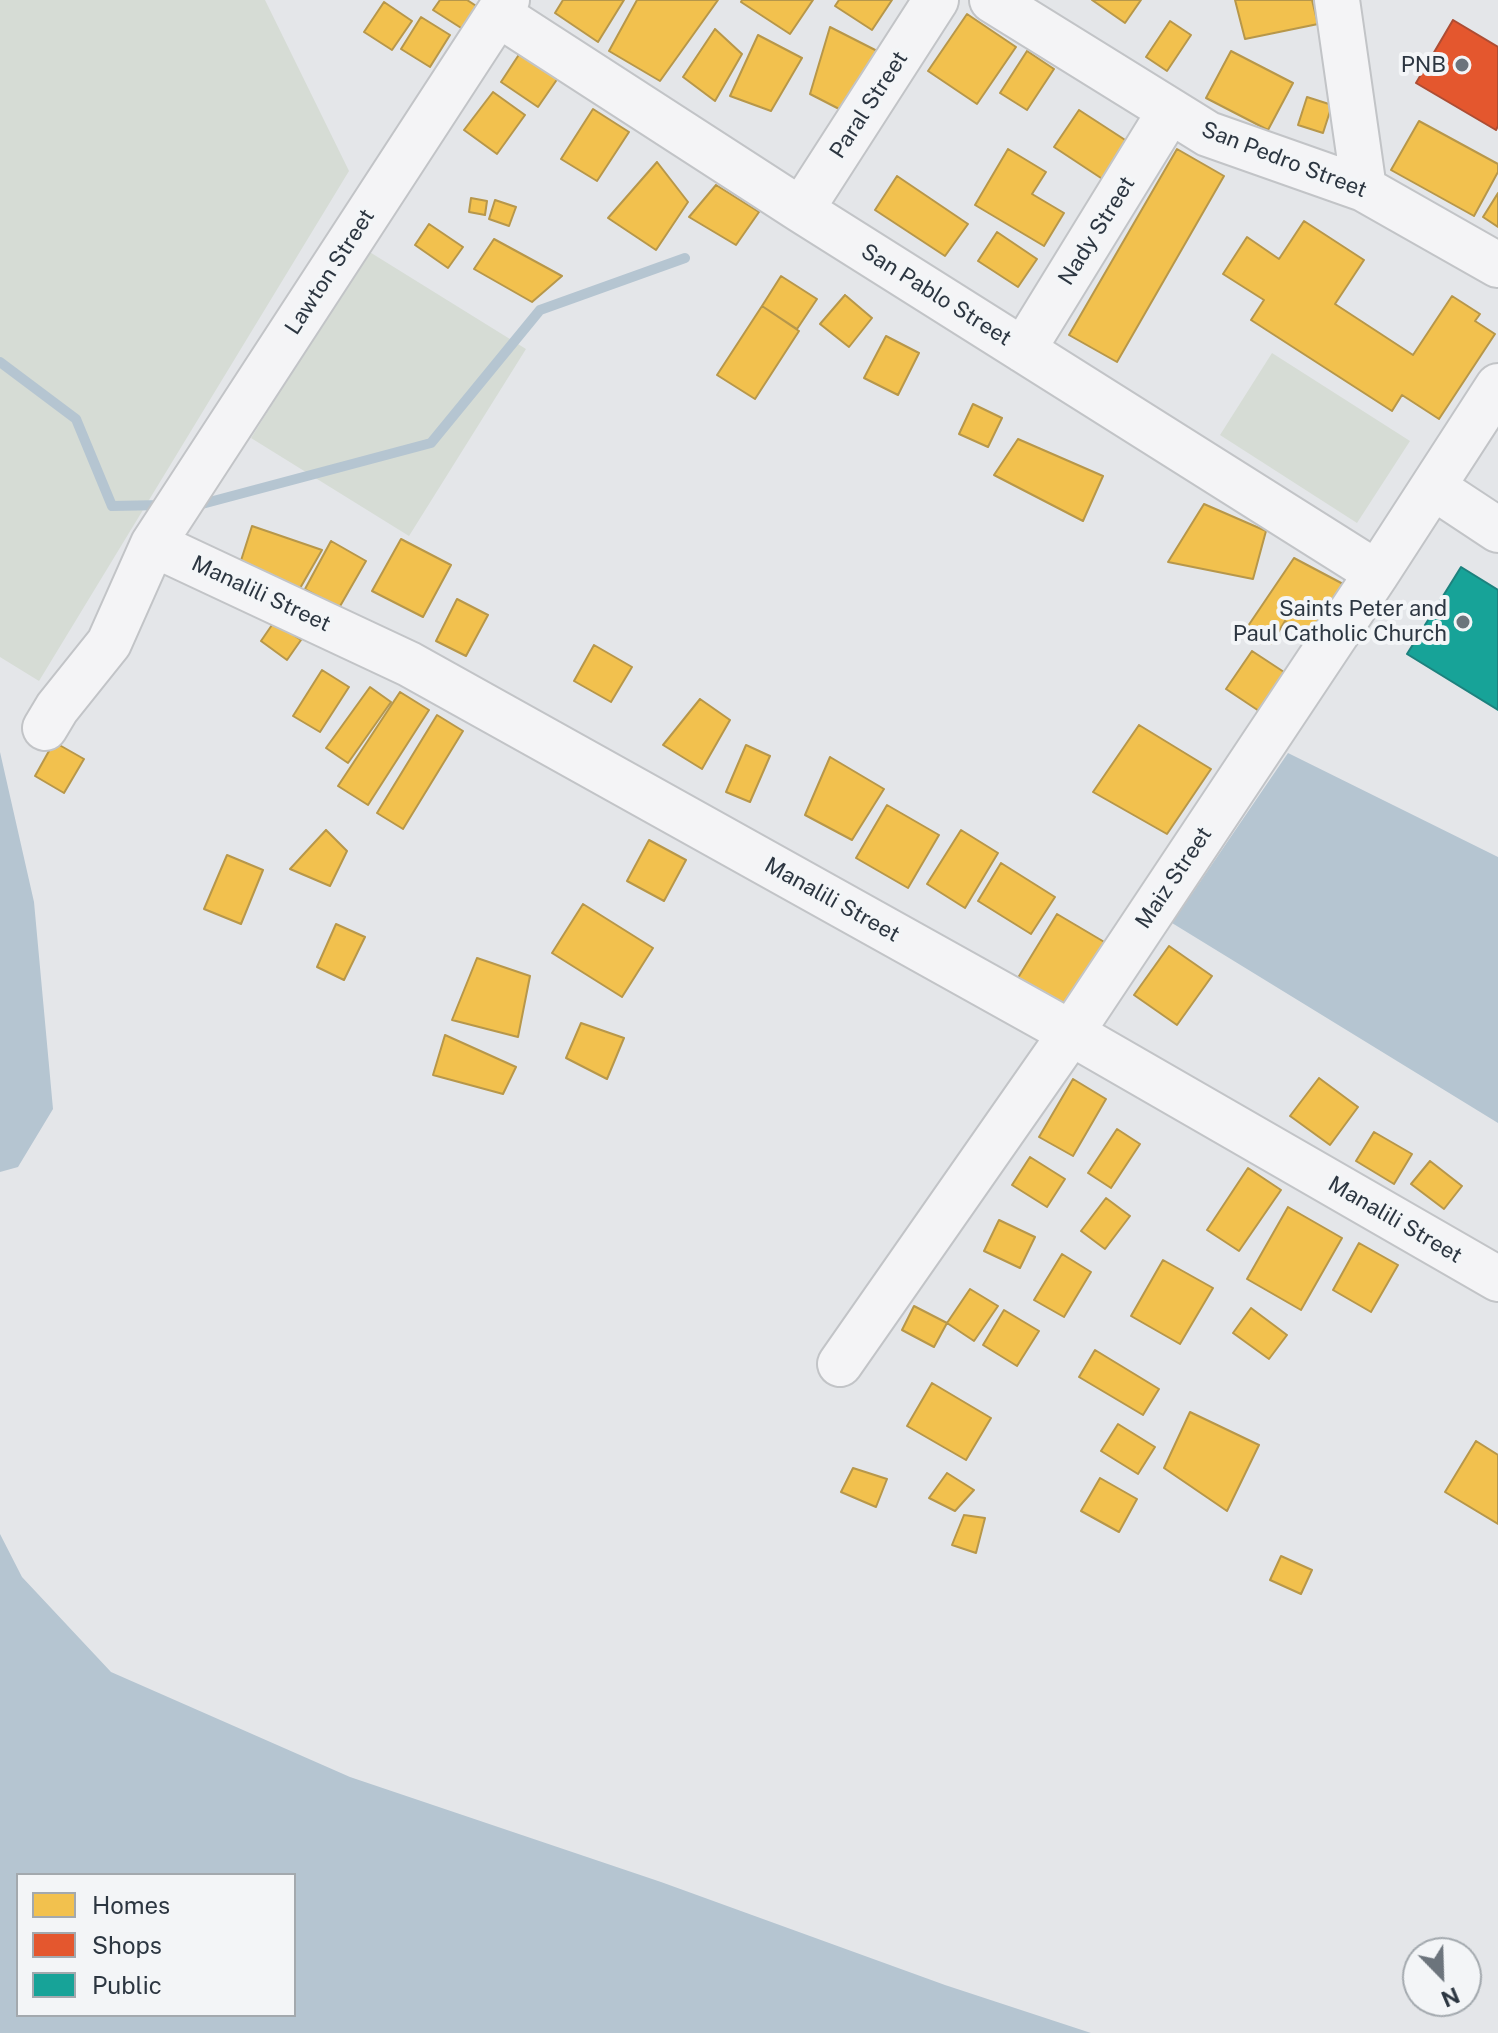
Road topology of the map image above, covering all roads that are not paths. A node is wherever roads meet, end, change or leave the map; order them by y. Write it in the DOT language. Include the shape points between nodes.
graph roads {
  1 [pos="936,0"];
  2 [pos="992,0"];
  3 [pos="1337,0"];
  4 [pos="502,7"];
  5 [pos="1170,111"];
  6 [pos="1364,189"];
  7 [pos="801,210"];
  8 [pos="1498,265"];
  9 [pos="1023,350"];
  10 [pos="1498,386"];
  11 [pos="1433,487"];
  12 [pos="1498,530"];
  13 [pos="153,544"];
  14 [pos="1377,573"];
  15 [pos="45,728"];
  16 [pos="1071,1033"];
  17 [pos="1498,1279"];
  18 [pos="840,1364"];
  1 -- 7 [label="street, Paral Street"];
  2 -- 5 [label="street, San Pedro Street"];
  3 -- 6 [label="street"];
  4 -- 7 [label="street, San Pablo Street"];
  4 -- 13 [label="street, Lawton Street"];
  5 -- 6 [label="street, San Pedro Street" via="1208,134"];
  5 -- 9 [label="street, Nady Street"];
  6 -- 8 [label="street, San Pedro Street"];
  7 -- 9 [label="street, San Pablo Street"];
  9 -- 14 [label="street, San Pablo Street"];
  10 -- 11 [label="street, Maiz Street"];
  11 -- 12 [label="street"];
  11 -- 14 [label="street, Maiz Street"];
  13 -- 15 [label="street, Lawton Street" via="109,643"];
  13 -- 16 [label="street, Manalili Street" via="409,664"];
  14 -- 16 [label="street, Maiz Street"];
  16 -- 17 [label="street, Manalili Street"];
  16 -- 18 [label="street, Maiz Street"];
}
